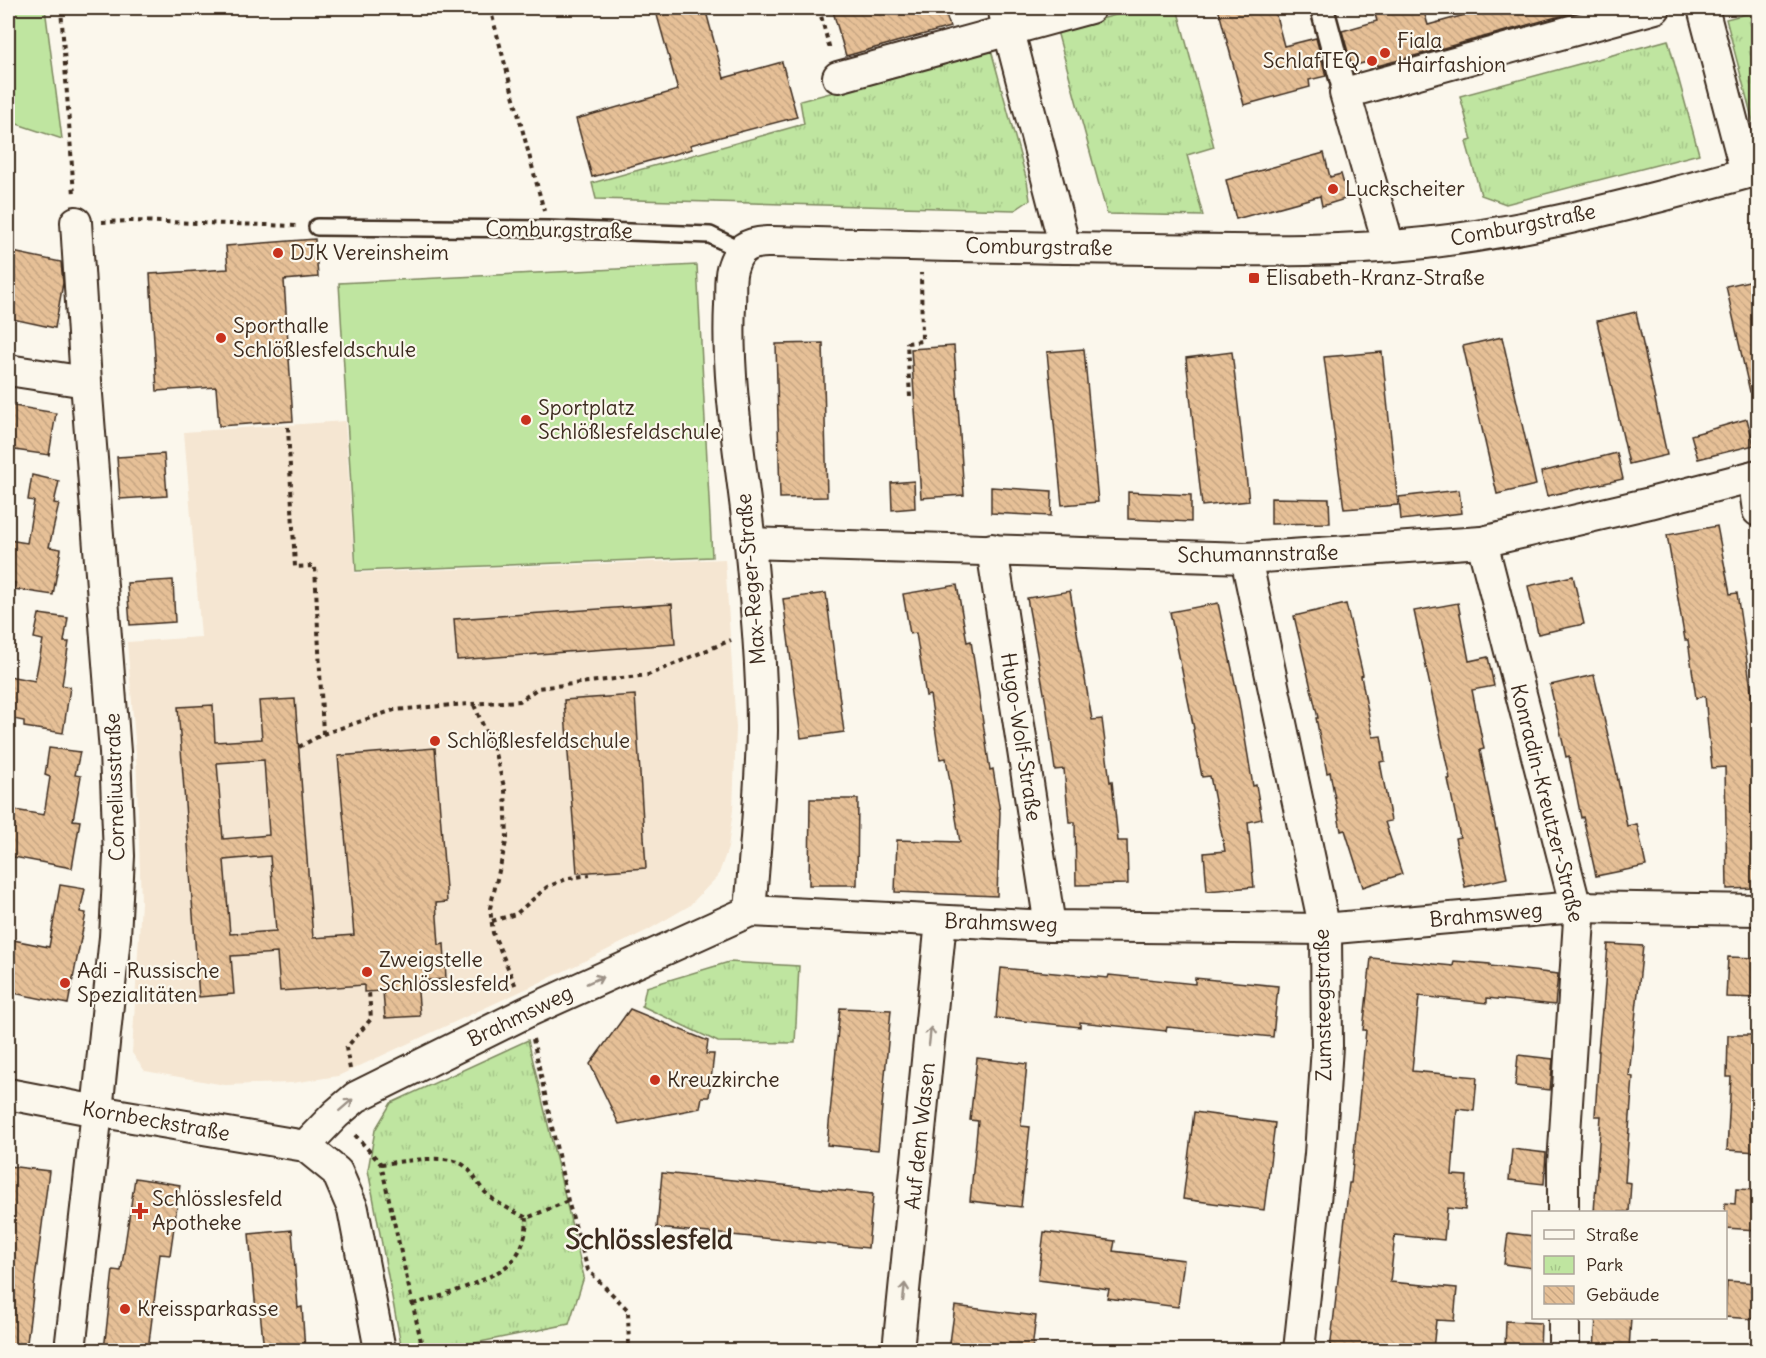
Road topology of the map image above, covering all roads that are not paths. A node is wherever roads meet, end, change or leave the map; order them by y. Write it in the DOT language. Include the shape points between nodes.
graph roads {
  1 [pos="1090,8"];
  2 [pos="1322,8"];
  3 [pos="1655,8"];
  4 [pos="1703,8"];
  5 [pos="1006,19"];
  6 [pos="838,77"];
  7 [pos="1345,93"];
  8 [pos="1752,171"];
  9 [pos="76,222"];
  10 [pos="317,227"];
  11 [pos="1389,246"];
  12 [pos="1065,248"];
  13 [pos="741,250"];
  14 [pos="8,370"];
  15 [pos="86,382"];
  16 [pos="1756,476"];
  17 [pos="1758,511"];
  18 [pos="1482,542"];
  19 [pos="750,543"];
  20 [pos="992,549"];
  21 [pos="1246,558"];
  22 [pos="1576,907"];
  23 [pos="1758,910"];
  24 [pos="750,911"];
  25 [pos="941,921"];
  26 [pos="1050,926"];
  27 [pos="1323,929"];
  28 [pos="8,1094"];
  29 [pos="98,1111"];
  30 [pos="305,1146"];
  31 [pos="1563,1211"];
  32 [pos="1564,1319"];
  33 [pos="70,1350"];
  34 [pos="380,1350"];
  35 [pos="898,1350"];
  36 [pos="1299,1350"];
  37 [pos="1564,1350"];
  1 -- 5 [label="street"];
  2 -- 7 [label="street"];
  3 -- 7 [label="street"];
  4 -- 8 [label="street"];
  5 -- 6 [label="street"];
  5 -- 12 [label="street"];
  7 -- 11 [label="street"];
  8 -- 11 [label="street, Comburgstraße" via="1523,228"];
  9 -- 15 [label="street, Corneliusstraße"];
  10 -- 13 [label="lane, Comburgstraße" via="710,235"];
  11 -- 12 [label="street, Comburgstraße" via="1306,251"];
  12 -- 13 [label="street, Comburgstraße" via="767,242 751,243"];
  13 -- 19 [label="street, Max-Reger-Straße" via="732,270 729,332"];
  14 -- 15 [label="street"];
  15 -- 29 [label="street, Corneliusstraße" via="115,752 119,856"];
  16 -- 17 [label="street"];
  16 -- 18 [label="street, Schumannstraße"];
  18 -- 21 [label="street, Schumannstraße"];
  18 -- 22 [label="street, Konradin-Kreutzer-Straße"];
  19 -- 20 [label="street, Schumannstraße"];
  19 -- 24 [label="street, Max-Reger-Straße" via="761,740"];
  20 -- 21 [label="street, Schumannstraße"];
  20 -- 26 [label="street, Hugo-Wolf-Straße"];
  21 -- 27 [label="street, Zumsteegstraße"];
  22 -- 23 [label="street, Brahmsweg"];
  22 -- 27 [label="street, Brahmsweg"];
  22 -- 31 [label="street, Konradin-Kreutzer-Straße" via="1579,920"];
  24 -- 25 [label="street, Brahmsweg"];
  30 -- 24 [label="street, Brahmsweg, one-way" via="346,1105 527,1012"];
  25 -- 26 [label="street, Brahmsweg"];
  35 -- 25 [label="street, Auf dem Wasen, one-way"];
  26 -- 27 [label="street, Brahmsweg"];
  27 -- 36 [label="street, Zumsteegstraße" via="1327,1046"];
  28 -- 29 [label="street, Kornbeckstraße"];
  29 -- 30 [label="street, Kornbeckstraße"];
  29 -- 33 [label="street, Corneliusstraße"];
  30 -- 34 [label="street" via="337,1172 352,1209"];
  32 -- 37 [label="street"];
}
